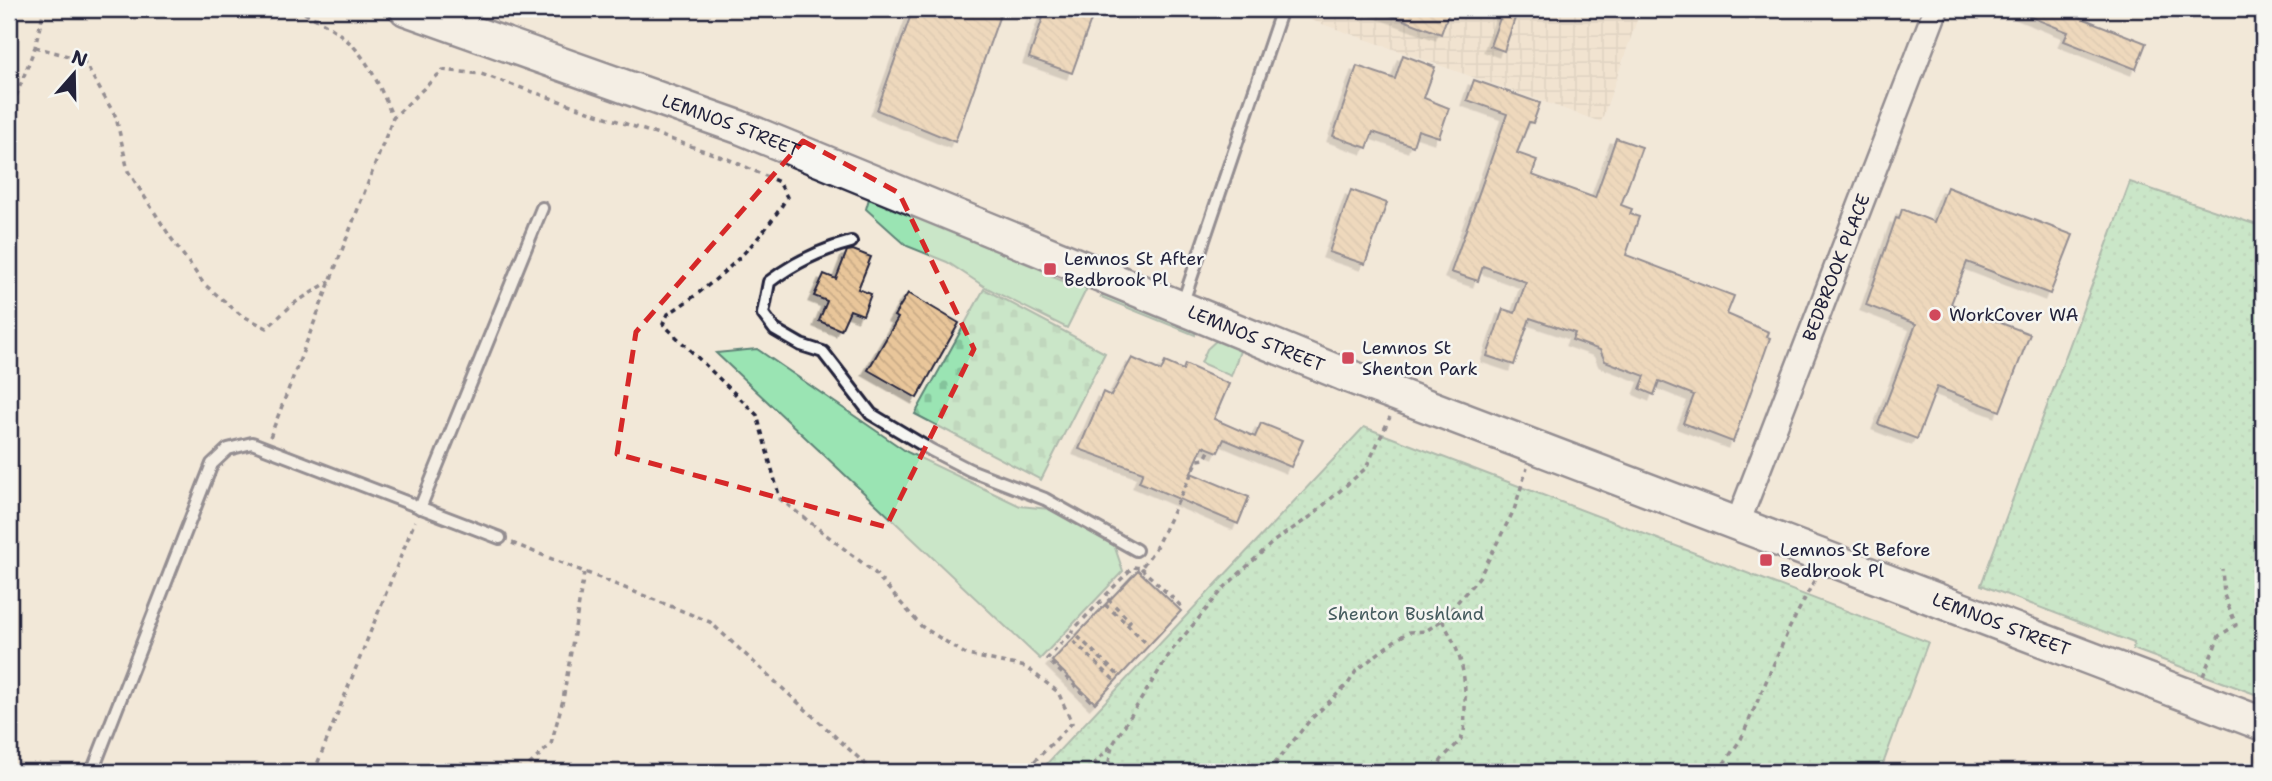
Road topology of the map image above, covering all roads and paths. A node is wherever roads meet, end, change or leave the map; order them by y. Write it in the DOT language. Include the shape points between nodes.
graph roads {
  1 [pos="44,9"];
  2 [pos="295,9"];
  3 [pos="406,9"];
  4 [pos="1282,9"];
  5 [pos="1936,9"];
  6 [pos="35,47"];
  7 [pos="9,115"];
  8 [pos="393,118"];
  9 [pos="542,208"];
  10 [pos="851,242"];
  11 [pos="330,281"];
  12 [pos="1181,308"];
  13 [pos="1399,396"];
  14 [pos="1535,448"];
  15 [pos="265,449"];
  16 [pos="1210,449"];
  17 [pos="420,508"];
  18 [pos="1737,525"];
  19 [pos="500,538"];
  20 [pos="1136,550"];
  21 [pos="1824,558"];
  22 [pos="1142,568"];
  23 [pos="2222,569"];
  24 [pos="584,573"];
  25 [pos="1183,608"];
  26 [pos="1442,620"];
  27 [pos="1127,624"];
  28 [pos="1148,645"];
  29 [pos="2200,681"];
  30 [pos="1091,701"];
  31 [pos="2263,724"];
  32 [pos="1113,744"];
  33 [pos="2263,757"];
  34 [pos="92,772"];
  35 [pos="314,772"];
  36 [pos="522,772"];
  37 [pos="874,772"];
  38 [pos="1024,772"];
  39 [pos="1086,772"];
  40 [pos="1107,772"];
  41 [pos="1268,772"];
  42 [pos="1438,772"];
  43 [pos="1718,772"];
  44 [pos="2260,772"];
  1 -- 6 [label="path"];
  2 -- 8 [label="path" via="324,21 352,41 378,80"];
  3 -- 12 [label="street, LEMNOS STREET" via="739,127"];
  4 -- 12 [label="lane"];
  5 -- 18 [label="street, BEDBROOK PLACE"];
  6 -- 7 [label="path"];
  6 -- 11 [label="path" via="83,60 116,117 128,171 204,284 241,315 267,328 293,304"];
  8 -- 11 [label="path"];
  8 -- 38 [label="path" via="443,70 481,74 728,159 779,182 786,197 774,220 735,260 668,314 663,324 757,415 780,499 874,572 921,626 967,655 1026,667 1058,692 1072,723"];
  9 -- 17 [label="lane"];
  10 -- 20 [label="lane" via="793,263 769,282 763,314 775,330 823,352 871,414 970,470 1045,499"];
  11 -- 15 [label="path"];
  12 -- 13 [label="street, LEMNOS STREET"];
  13 -- 14 [label="street, LEMNOS STREET"];
  13 -- 32 [label="path" via="1366,468 1310,517 1274,541 1225,587 1172,650"];
  14 -- 18 [label="street, LEMNOS STREET"];
  14 -- 26 [label="path" via="1502,536 1480,576"];
  15 -- 17 [label="lane"];
  15 -- 34 [label="lane" via="243,443 212,464"];
  16 -- 22 [label="path" via="1205,459 1198,460 1156,549"];
  17 -- 19 [label="lane"];
  17 -- 35 [label="path"];
  18 -- 21 [label="street, LEMNOS STREET"];
  19 -- 24 [label="path"];
  21 -- 31 [label="street, LEMNOS STREET"];
  21 -- 43 [label="path" via="1741,739"];
  22 -- 25 [label="path"];
  22 -- 27 [label="path" via="1133,567 1105,596 1130,621"];
  23 -- 29 [label="path" via="2224,595 2236,625 2219,636"];
  24 -- 36 [label="path" via="551,744"];
  24 -- 37 [label="path" via="710,622"];
  26 -- 41 [label="path" via="1426,631 1409,632 1394,640 1356,671"];
  26 -- 42 [label="path" via="1460,652 1465,694 1463,735 1441,759"];
  27 -- 28 [label="path"];
  27 -- 30 [label="path" via="1101,601 1072,631 1117,674 1113,679 1068,636 1047,659"];
  32 -- 39 [label="path"];
  32 -- 40 [label="path"];
  33 -- 44 [label="path"];
}
